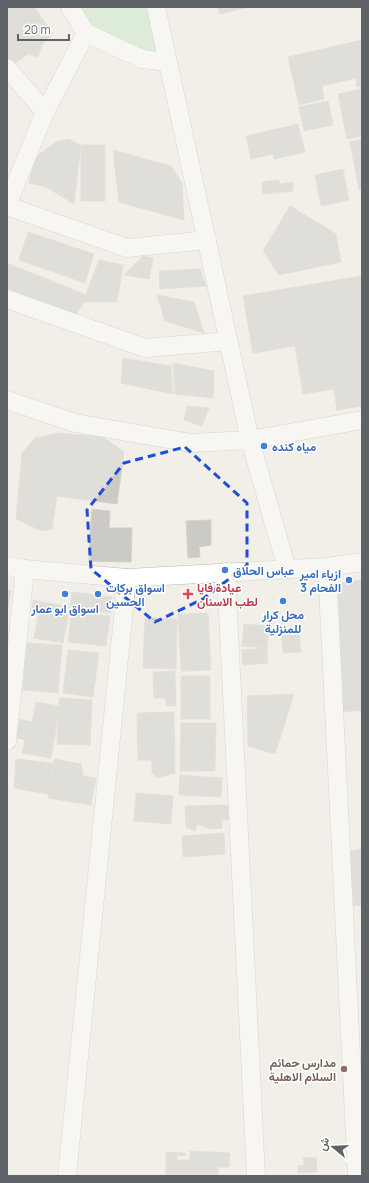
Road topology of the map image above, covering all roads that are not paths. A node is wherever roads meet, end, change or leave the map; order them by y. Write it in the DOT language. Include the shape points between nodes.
graph roads {
  1 [pos="70,7"];
  2 [pos="156,7"];
  3 [pos="86,33"];
  4 [pos="168,62"];
  5 [pos="7,68"];
  6 [pos="45,112"];
  7 [pos="7,206"];
  8 [pos="207,240"];
  9 [pos="7,299"];
  10 [pos="229,341"];
  11 [pos="7,400"];
  12 [pos="362,420"];
  13 [pos="250,440"];
  14 [pos="362,562"];
  15 [pos="7,566"];
  16 [pos="327,567"];
  17 [pos="25,569"];
  18 [pos="287,569"];
  19 [pos="226,572"];
  20 [pos="127,578"];
  21 [pos="7,741"];
  22 [pos="67,1176"];
  23 [pos="256,1176"];
  24 [pos="357,1176"];
  1 -- 3 [label="street"];
  2 -- 4 [label="street"];
  3 -- 4 [label="street" via="142,59"];
  3 -- 6 [label="street"];
  4 -- 8 [label="street"];
  5 -- 6 [label="street"];
  6 -- 7 [label="street"];
  7 -- 8 [label="street" via="127,248"];
  8 -- 10 [label="street"];
  9 -- 10 [label="street" via="145,348"];
  10 -- 13 [label="street"];
  11 -- 13 [label="street" via="75,423 184,442"];
  12 -- 13 [label="street"];
  13 -- 18 [label="street"];
  14 -- 16 [label="street"];
  15 -- 17 [label="street"];
  16 -- 18 [label="street"];
  16 -- 24 [label="street"];
  17 -- 20 [label="street"];
  17 -- 21 [label="street"];
  18 -- 19 [label="street"];
  19 -- 20 [label="street"];
  19 -- 23 [label="street"];
  20 -- 22 [label="street"];
}
